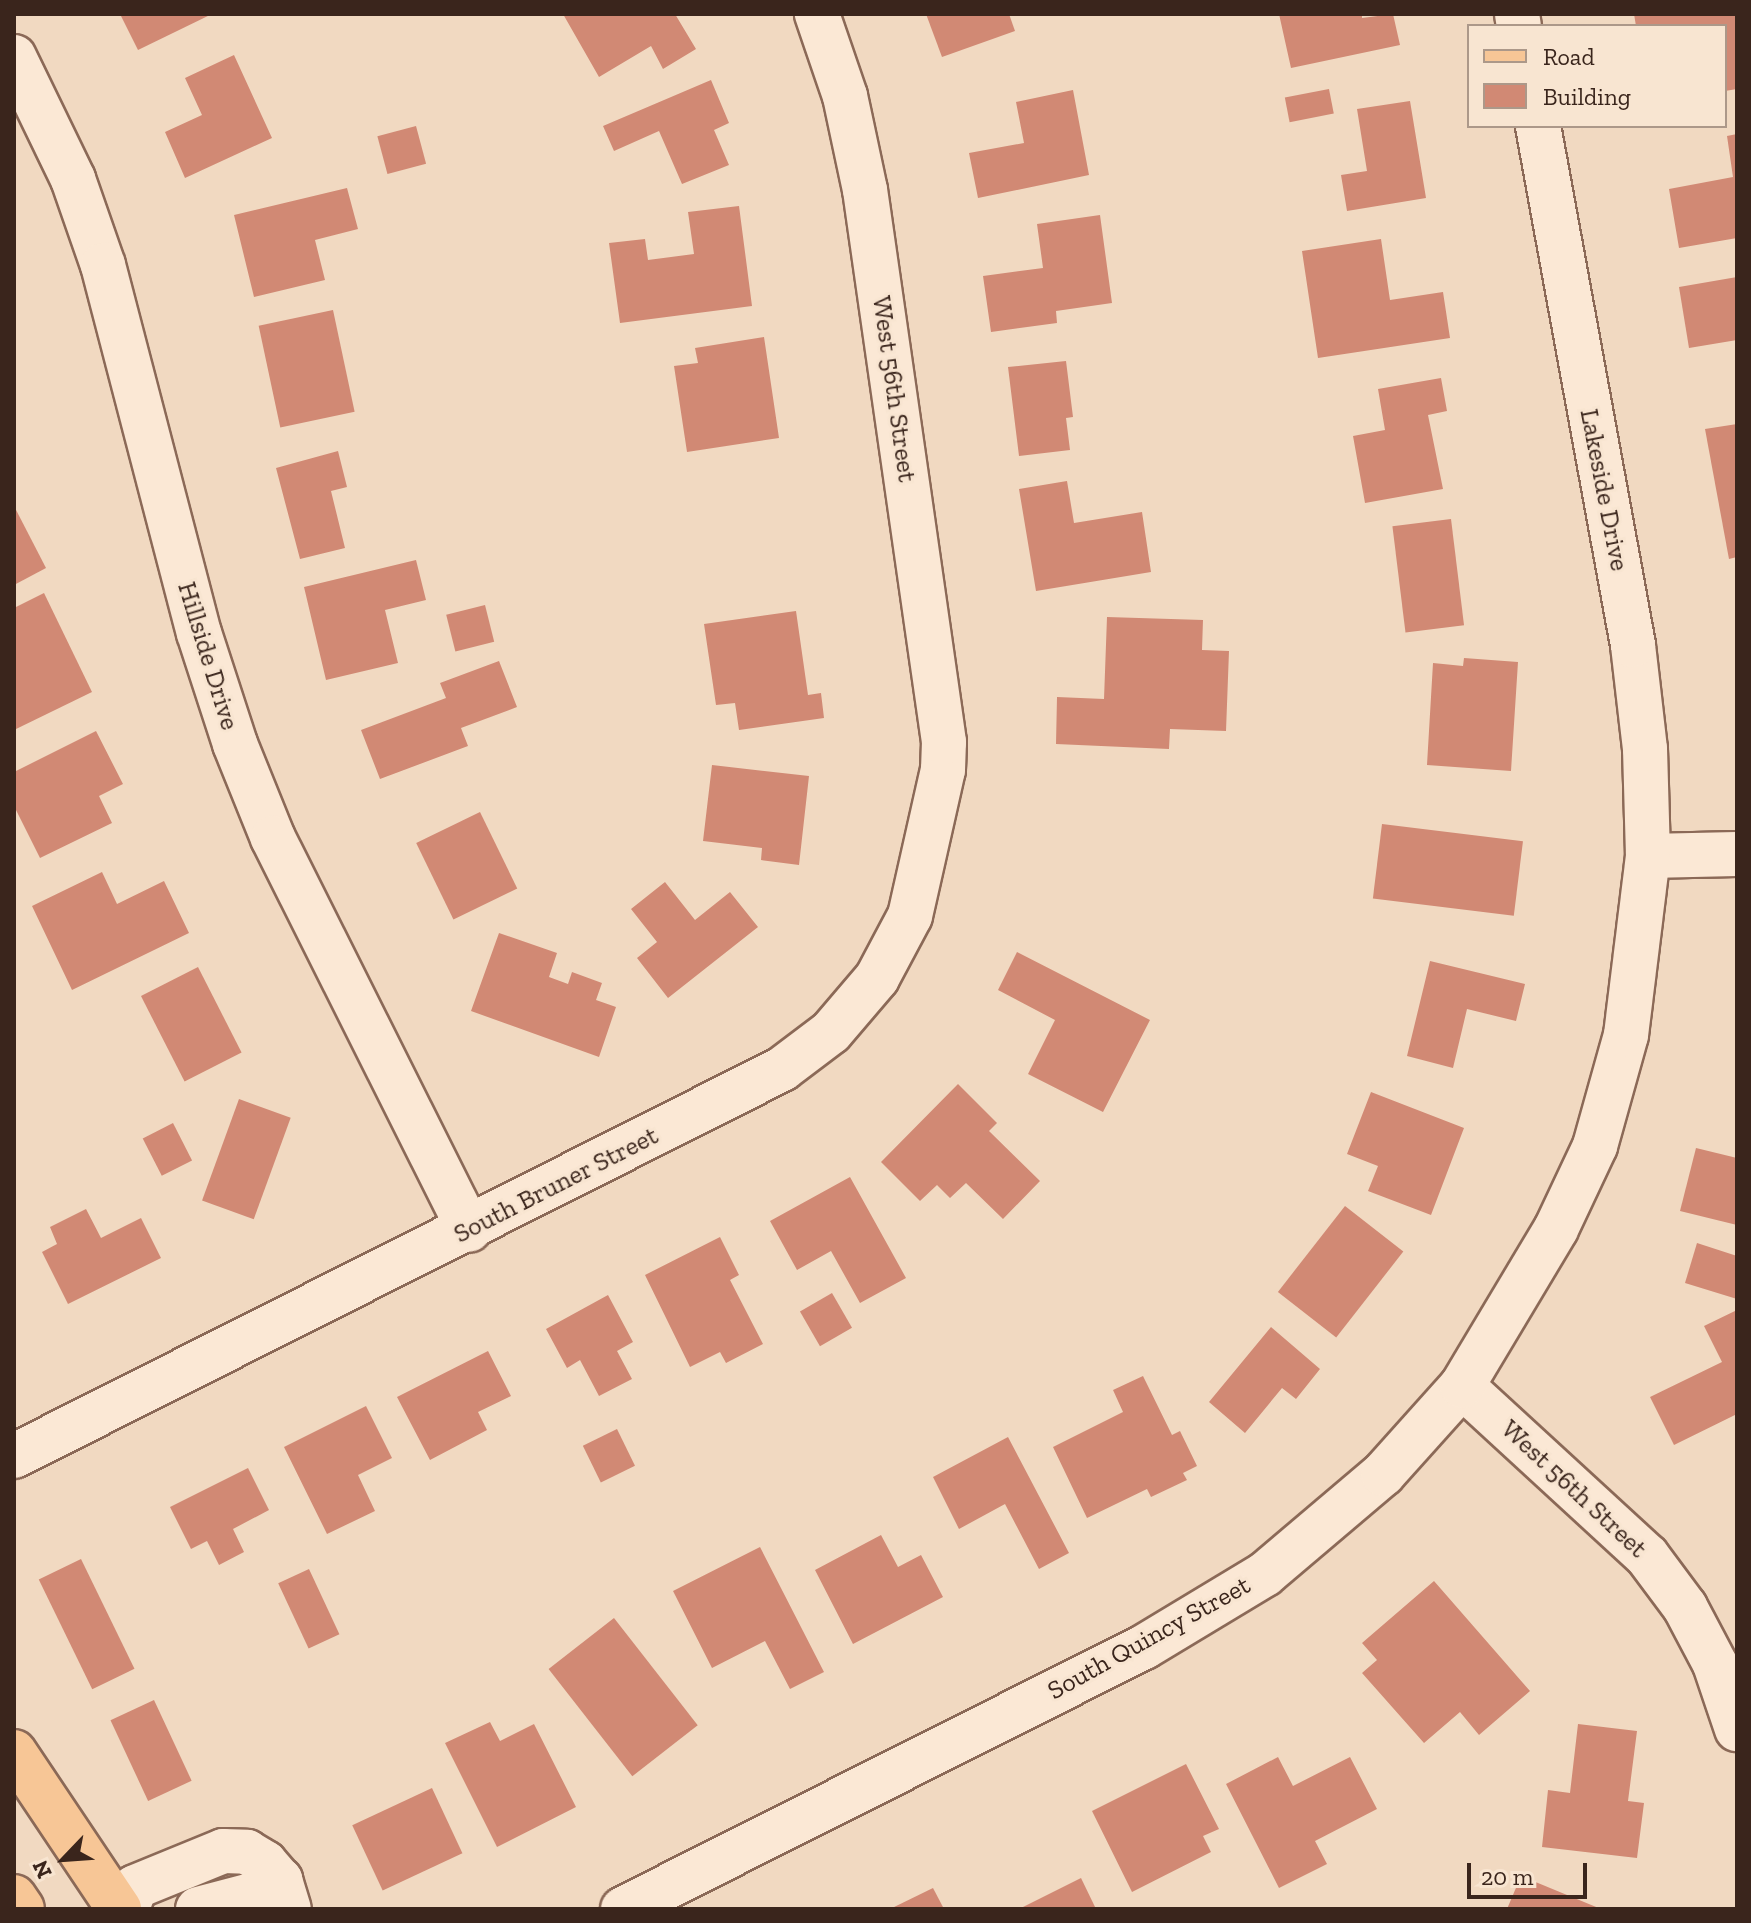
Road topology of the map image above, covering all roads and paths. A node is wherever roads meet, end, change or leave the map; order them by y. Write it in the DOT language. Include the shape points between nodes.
graph roads {
  1 [pos="817,14"];
  2 [pos="14,57"];
  3 [pos="1538,128"];
  4 [pos="943,770"];
  5 [pos="1737,854"];
  6 [pos="1648,856"];
  7 [pos="469,1230"];
  8 [pos="1462,1386"];
  9 [pos="14,1456"];
  10 [pos="1737,1729"];
  11 [pos="14,1752"];
  12 [pos="284,1895"];
  13 [pos="14,1897"];
  14 [pos="22,1909"];
  15 [pos="119,1909"];
  16 [pos="127,1909"];
  17 [pos="198,1909"];
  18 [pos="623,1909"];
  1 -- 4 [label="street, West 56th Street" via="845,96 865,190 940,700"];
  2 -- 7 [label="street, Hillside Drive" via="73,179 103,265 199,633 235,744 273,838"];
  3 -- 6 [label="street, Lakeside Drive" via="1633,645 1645,749"];
  4 -- 7 [label="street, South Bruner Street" via="910,916 877,978 831,1032 782,1069"];
  5 -- 6 [label="street"];
  6 -- 8 [label="street, South Quincy Street" via="1633,1000 1595,1146 1556,1229"];
  7 -- 9 [label="street, South Bruner Street"];
  8 -- 10 [label="street, West 56th Street" via="1647,1556 1685,1607 1715,1664"];
  8 -- 18 [label="street, South Quincy Street" via="1383,1474 1325,1527 1196,1619"];
  11 -- 15 [label="main road"];
  12 -- 16 [label="street" via="247,1852 223,1851 135,1887"];
  12 -- 17 [label="street" via="251,1895"];
  13 -- 14 [label="main road"];
}
